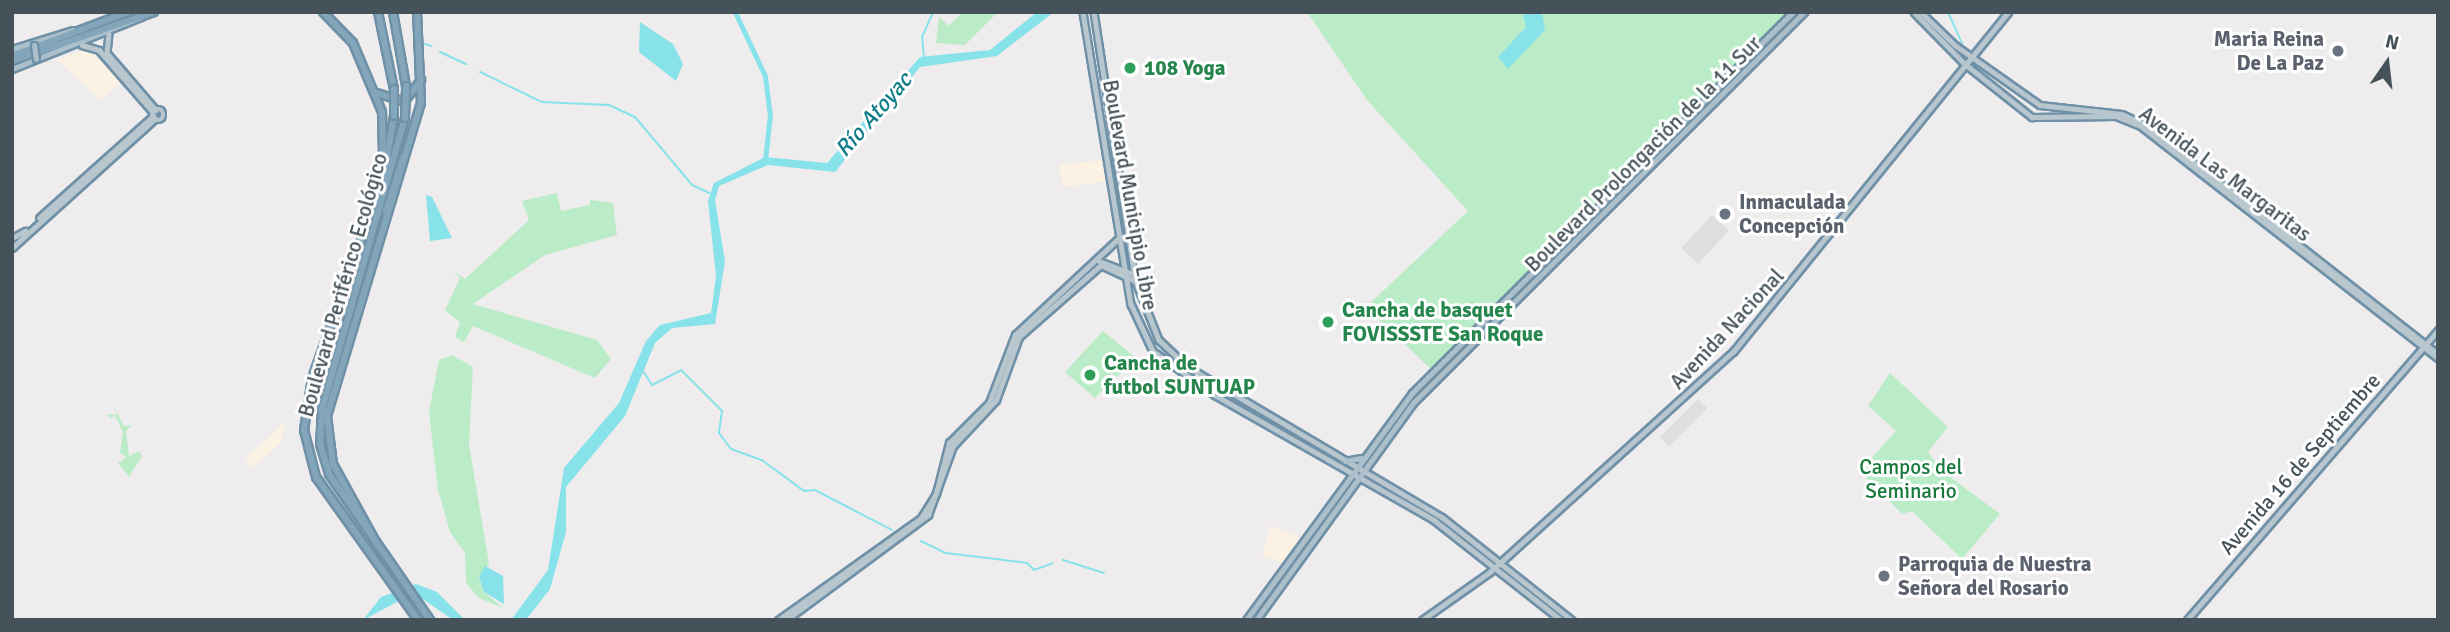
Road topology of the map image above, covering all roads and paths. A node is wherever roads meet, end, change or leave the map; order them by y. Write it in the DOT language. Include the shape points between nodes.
graph roads {
  1 [pos="154,12"];
  2 [pos="323,12"];
  3 [pos="378,12"];
  4 [pos="393,12"];
  5 [pos="417,12"];
  6 [pos="1083,12"];
  7 [pos="1094,12"];
  8 [pos="1793,12"];
  9 [pos="1804,12"];
  10 [pos="1914,12"];
  11 [pos="1921,12"];
  12 [pos="2006,12"];
  13 [pos="125,13"];
  14 [pos="142,16"];
  15 [pos="121,23"];
  16 [pos="109,34"];
  17 [pos="36,42"];
  18 [pos="82,45"];
  19 [pos="74,48"];
  20 [pos="12,49"];
  21 [pos="12,56"];
  22 [pos="1968,56"];
  23 [pos="12,61"];
  24 [pos="36,61"];
  25 [pos="1964,63"];
  26 [pos="12,69"];
  27 [pos="422,73"];
  28 [pos="2011,85"];
  29 [pos="376,92"];
  30 [pos="2019,92"];
  31 [pos="2003,95"];
  32 [pos="2013,103"];
  33 [pos="154,114"];
  34 [pos="409,149"];
  35 [pos="37,222"];
  36 [pos="1121,236"];
  37 [pos="12,238"];
  38 [pos="359,242"];
  39 [pos="373,246"];
  40 [pos="12,248"];
  41 [pos="1098,261"];
  42 [pos="1125,270"];
  43 [pos="1136,279"];
  44 [pos="368,285"];
  45 [pos="326,307"];
  46 [pos="336,310"];
  47 [pos="1035,319"];
  48 [pos="2438,330"];
  49 [pos="350,340"];
  50 [pos="2424,345"];
  51 [pos="2438,356"];
  52 [pos="336,363"];
  53 [pos="959,433"];
  54 [pos="1366,453"];
  55 [pos="1345,461"];
  56 [pos="1356,473"];
  57 [pos="379,546"];
  58 [pos="1502,561"];
  59 [pos="1497,566"];
  60 [pos="429,619"];
  61 [pos="418,620"];
  62 [pos="778,620"];
  63 [pos="786,620"];
  64 [pos="1247,620"];
  65 [pos="1256,620"];
  66 [pos="1422,620"];
  67 [pos="1562,620"];
  68 [pos="1572,620"];
  69 [pos="2187,620"];
  1 -- 14 [label="highway"];
  2 -- 29 [label="highway" via="353,43"];
  3 -- 38 [label="highway, Boulevard Periférico Ecológico, bridge" via="394,89 394,116 386,165"];
  4 -- 39 [label="highway, Boulevard Periférico Ecológico, bridge" via="406,86 405,118"];
  5 -- 27 [label="highway"];
  6 -- 36 [label="main road, Boulevard Municipio Libre"];
  7 -- 43 [label="main road, Boulevard Municipio Libre"];
  8 -- 54 [label="main road, Boulevard Prolongación de la 11 Sur" via="1412,393"];
  9 -- 56 [label="main road, Boulevard Prolongación de la 11 Sur" via="1417,399"];
  10 -- 25 [label="main road, Avenida Las Margaritas"];
  11 -- 22 [label="main road, Avenida Las Margaritas"];
  12 -- 22 [label="main road, Avenida Nacional"];
  13 -- 17 [label="main road"];
  13 -- 21 [label="highway"];
  14 -- 15 [label="highway"];
  14 -- 16 [label="main road"];
  15 -- 19 [label="main road"];
  15 -- 23 [label="highway"];
  16 -- 18 [label="main road"];
  16 -- 33 [label="main road" via="107,53"];
  17 -- 20 [label="main road"];
  17 -- 24 [label="main road, bridge"];
  18 -- 19 [label="main road"];
  18 -- 33 [label="main road" via="99,50"];
  19 -- 24 [label="main road"];
  22 -- 25 [label="main road, Avenida Nacional"];
  22 -- 28 [label="main road, Avenida Las Margaritas"];
  24 -- 26 [label="main road"];
  25 -- 31 [label="main road, Avenida Las Margaritas"];
  25 -- 58 [label="main road, Avenida Nacional" via="1733,352"];
  27 -- 29 [label="highway" via="404,102"];
  27 -- 34 [label="highway"];
  28 -- 30 [label="main road, Avenida Las Margaritas"];
  28 -- 31 [label="main road"];
  29 -- 38 [label="highway" via="383,152"];
  30 -- 32 [label="main road"];
  30 -- 50 [label="main road, Avenida Las Margaritas" via="2051,109 2139,120"];
  31 -- 32 [label="main road, Avenida Las Margaritas"];
  32 -- 50 [label="main road, Avenida Las Margaritas" via="2042,120 2116,116 2136,122"];
  33 -- 35 [label="main road"];
  34 -- 39 [label="highway"];
  34 -- 44 [label="highway"];
  35 -- 37 [label="main road"];
  35 -- 40 [label="main road"];
  36 -- 41 [label="main road"];
  36 -- 42 [label="main road, Boulevard Municipio Libre"];
  38 -- 46 [label="highway, Boulevard Periférico Ecológico"];
  39 -- 44 [label="highway"];
  39 -- 52 [label="highway, Boulevard Periférico Ecológico"];
  41 -- 42 [label="main road"];
  41 -- 47 [label="main road"];
  42 -- 43 [label="main road"];
  42 -- 47 [label="main road" via="1097,267"];
  42 -- 56 [label="main road, Boulevard Municipio Libre" via="1139,329 1167,365"];
  43 -- 55 [label="main road, Boulevard Municipio Libre" via="1145,317 1175,357"];
  44 -- 49 [label="highway"];
  45 -- 46 [label="highway"];
  46 -- 61 [label="highway, Boulevard Periférico Ecológico" via="307,397 307,453 323,489"];
  47 -- 53 [label="main road" via="1011,341 989,403"];
  48 -- 50 [label="main road, Avenida 16 de Septiembre"];
  49 -- 52 [label="highway"];
  49 -- 57 [label="highway" via="330,403 329,446"];
  50 -- 51 [label="main road, Avenida Las Margaritas"];
  50 -- 69 [label="main road, Avenida 16 de Septiembre"];
  52 -- 57 [label="highway, Boulevard Periférico Ecológico" via="322,408 322,452 329,474"];
  53 -- 62 [label="main road" via="921,518"];
  53 -- 63 [label="main road" via="942,492 924,520"];
  54 -- 55 [label="main road"];
  54 -- 56 [label="main road, Boulevard Prolongación de la 11 Sur"];
  55 -- 56 [label="main road, Boulevard Municipio Libre"];
  56 -- 58 [label="main road, Boulevard Municipio Libre" via="1433,511"];
  56 -- 59 [label="main road, Boulevard Municipio Libre" via="1434,520"];
  56 -- 64 [label="main road"];
  56 -- 65 [label="main road"];
  57 -- 60 [label="highway, Boulevard Periférico Ecológico"];
  58 -- 59 [label="main road, Avenida Nacional"];
  58 -- 68 [label="main road, Boulevard Municipio Libre"];
  59 -- 66 [label="main road, Avenida Nacional"];
  59 -- 67 [label="main road, Boulevard Municipio Libre"];
}
